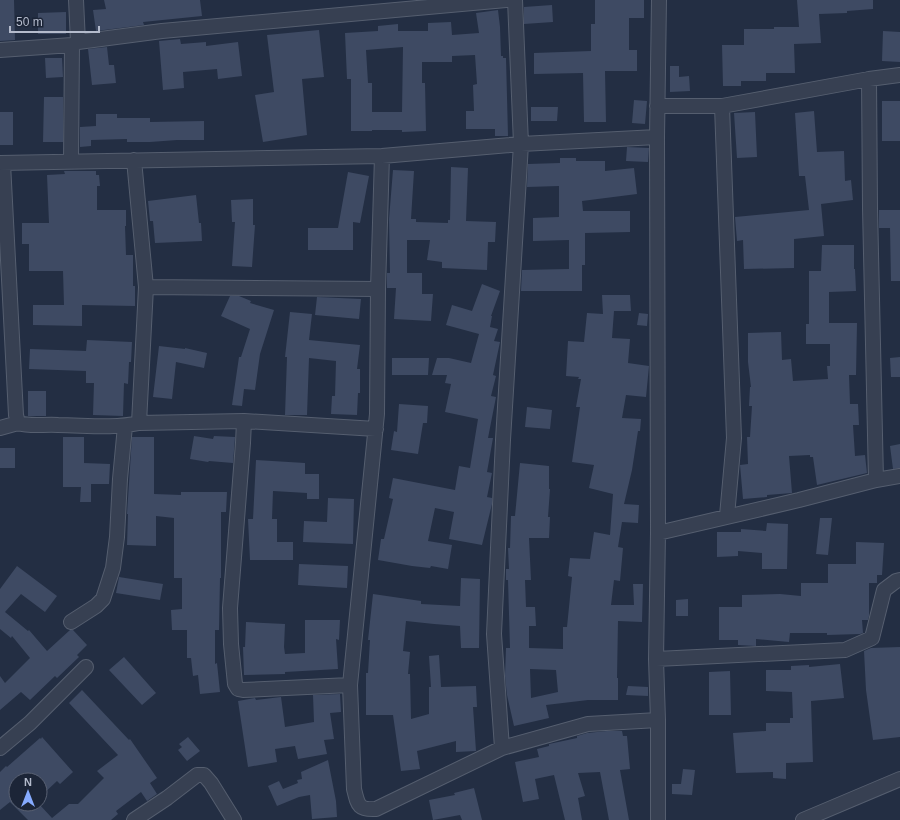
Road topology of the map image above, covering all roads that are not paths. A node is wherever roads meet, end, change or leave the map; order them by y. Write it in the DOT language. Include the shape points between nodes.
graph roads {
  1 [pos="76,0"];
  2 [pos="506,0"];
  3 [pos="516,0"];
  4 [pos="659,0"];
  5 [pos="75,44"];
  6 [pos="0,50"];
  7 [pos="900,75"];
  8 [pos="870,79"];
  9 [pos="657,106"];
  10 [pos="722,106"];
  11 [pos="656,137"];
  12 [pos="521,144"];
  13 [pos="382,156"];
  14 [pos="134,160"];
  15 [pos="71,161"];
  16 [pos="2,163"];
  17 [pos="146,287"];
  18 [pos="378,289"];
  19 [pos="244,421"];
  20 [pos="18,423"];
  21 [pos="132,425"];
  22 [pos="0,428"];
  23 [pos="376,429"];
  24 [pos="900,476"];
  25 [pos="876,480"];
  26 [pos="727,516"];
  27 [pos="658,533"];
  28 [pos="900,580"];
  29 [pos="71,622"];
  30 [pos="656,659"];
  31 [pos="86,667"];
  32 [pos="350,685"];
  33 [pos="658,720"];
  34 [pos="0,748"];
  35 [pos="502,748"];
  36 [pos="900,779"];
  37 [pos="134,820"];
  38 [pos="234,820"];
  39 [pos="658,820"];
  40 [pos="803,820"];
  1 -- 5 [label="street"];
  2 -- 5 [label="street" via="162,31"];
  3 -- 12 [label="street"];
  4 -- 9 [label="street"];
  5 -- 6 [label="street"];
  5 -- 15 [label="street"];
  7 -- 8 [label="street"];
  8 -- 10 [label="street"];
  8 -- 25 [label="street"];
  9 -- 10 [label="street"];
  9 -- 11 [label="street"];
  10 -- 26 [label="street" via="734,438"];
  11 -- 12 [label="street"];
  11 -- 27 [label="street"];
  12 -- 13 [label="street"];
  12 -- 35 [label="street" via="494,634"];
  13 -- 14 [label="street"];
  13 -- 18 [label="street"];
  14 -- 15 [label="street"];
  14 -- 17 [label="street"];
  15 -- 16 [label="street"];
  16 -- 20 [label="street"];
  17 -- 18 [label="street"];
  17 -- 21 [label="street"];
  18 -- 23 [label="street"];
  19 -- 21 [label="street"];
  19 -- 23 [label="street"];
  19 -- 32 [label="street" via="230,608 235,684 242,690"];
  20 -- 21 [label="street" via="28,426"];
  20 -- 22 [label="street"];
  21 -- 29 [label="street" via="120,479 113,568 103,599"];
  23 -- 32 [label="street"];
  24 -- 25 [label="street"];
  25 -- 26 [label="street"];
  26 -- 27 [label="street"];
  27 -- 30 [label="street"];
  28 -- 30 [label="street" via="884,590 872,638 845,650"];
  30 -- 33 [label="street"];
  31 -- 34 [label="street" via="30,723"];
  32 -- 35 [label="street" via="354,789 358,804 366,809 376,809"];
  33 -- 35 [label="street" via="588,724"];
  33 -- 39 [label="street"];
  36 -- 40 [label="street"];
  37 -- 38 [label="street" via="197,775 204,775"];
}
